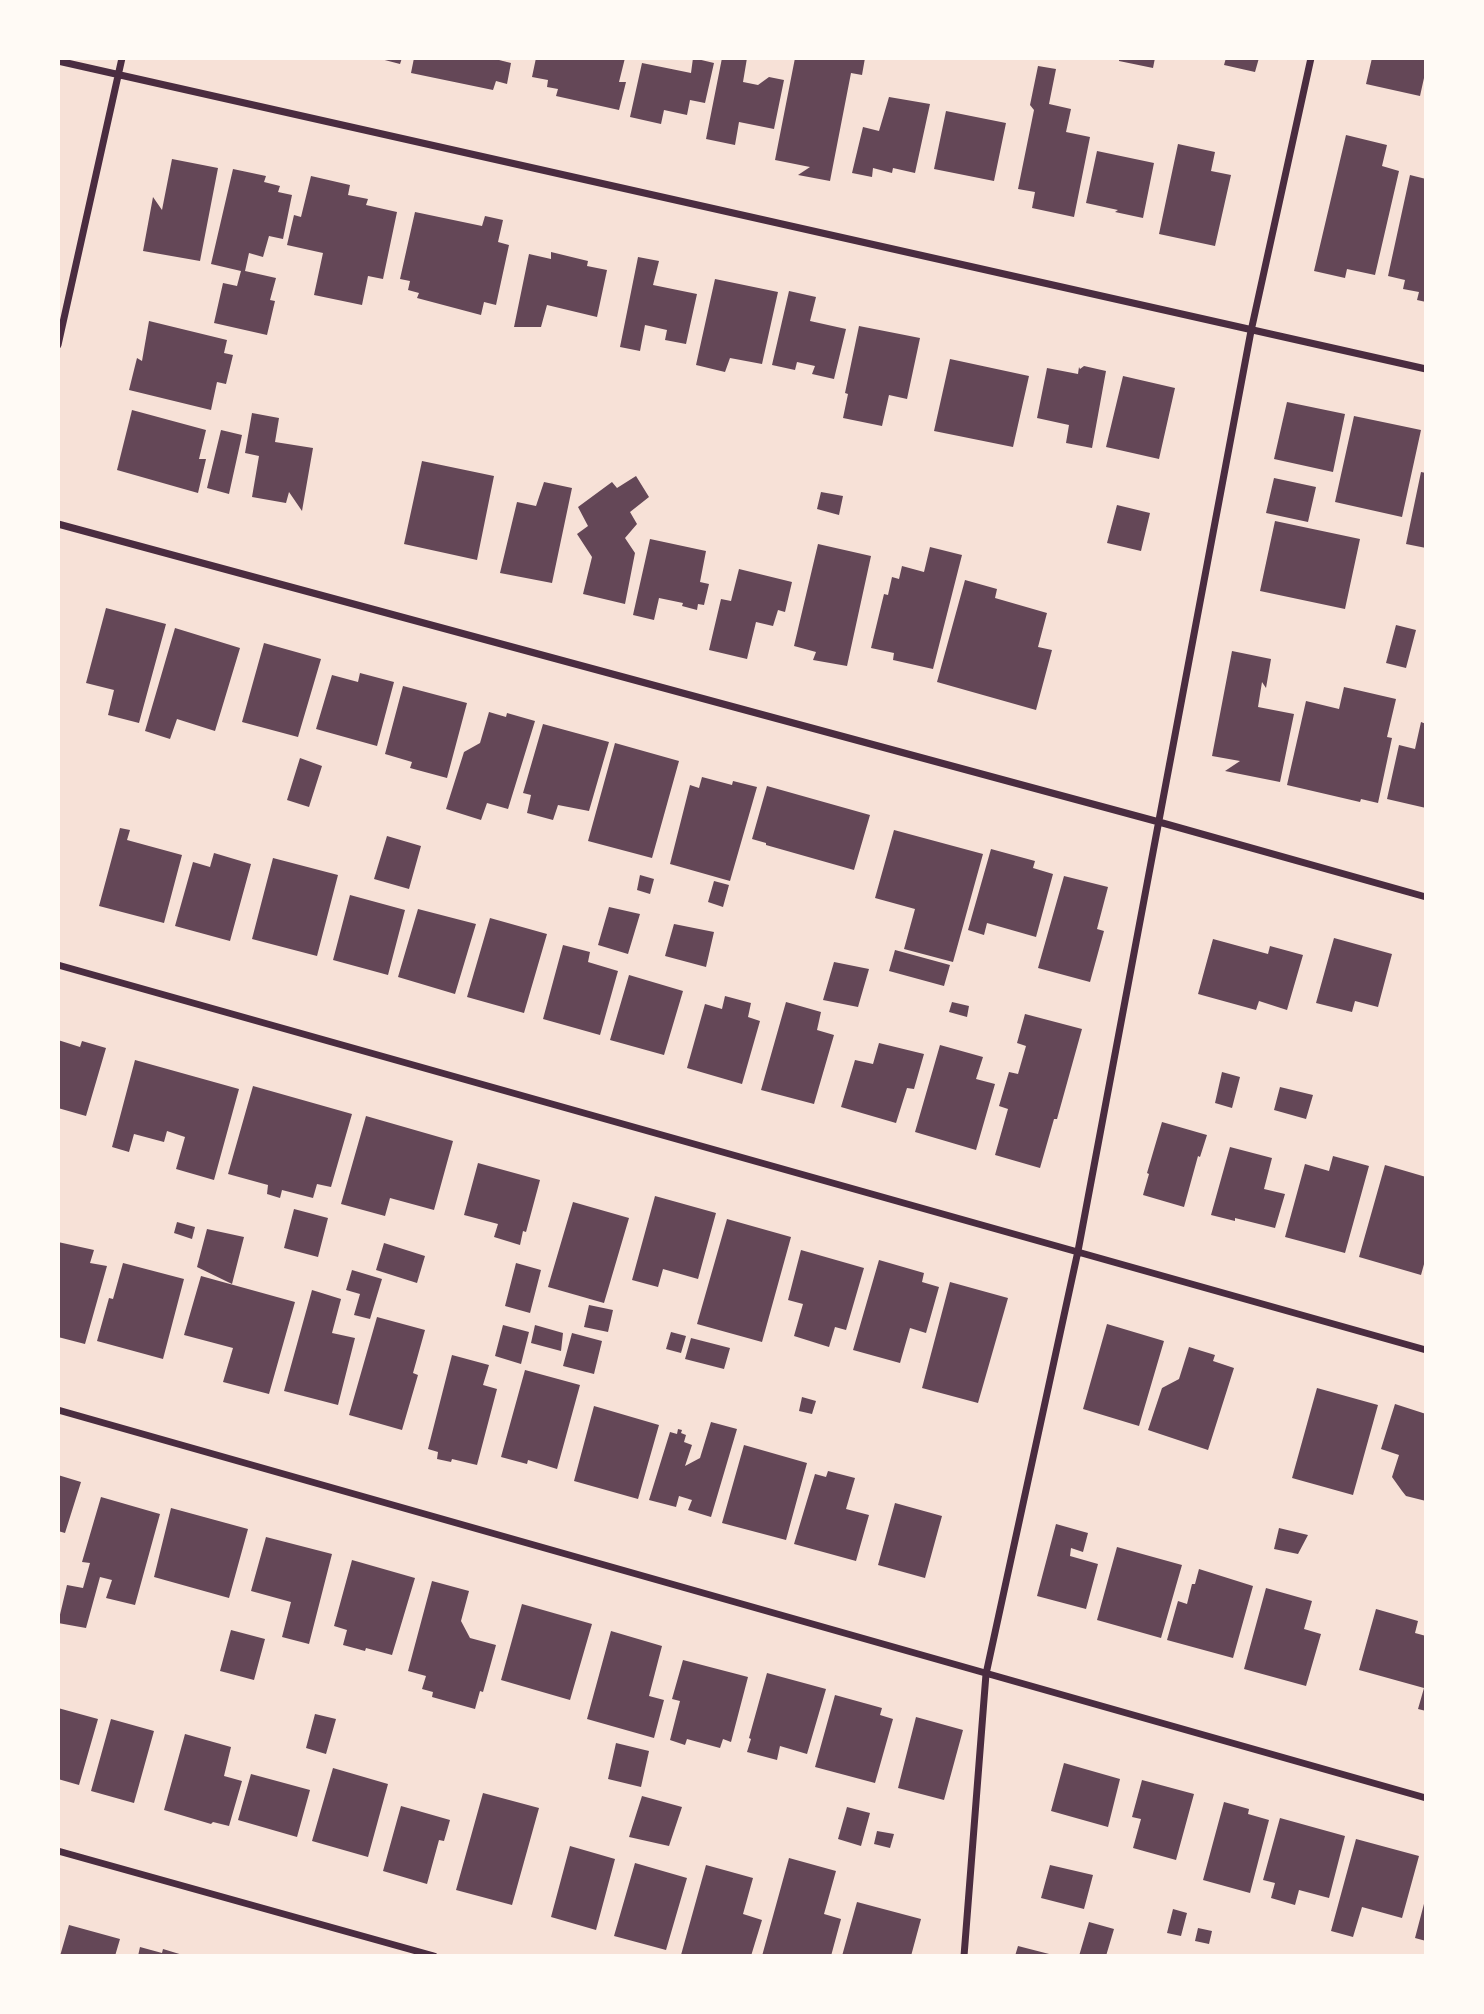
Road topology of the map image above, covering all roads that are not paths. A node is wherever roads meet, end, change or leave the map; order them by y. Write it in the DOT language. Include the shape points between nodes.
graph roads {
  1 [pos="122,58"];
  2 [pos="1311,58"];
  3 [pos="58,61"];
  4 [pos="119,74"];
  5 [pos="1251,331"];
  6 [pos="58,345"];
  7 [pos="1426,369"];
  8 [pos="58,524"];
  9 [pos="1159,822"];
  10 [pos="1426,897"];
  11 [pos="58,965"];
  12 [pos="1078,1251"];
  13 [pos="1426,1350"];
  14 [pos="58,1410"];
  15 [pos="986,1674"];
  16 [pos="1426,1798"];
  17 [pos="58,1850"];
  18 [pos="435,1956"];
  19 [pos="964,1956"];
  1 -- 4 [label="street"];
  2 -- 5 [label="street"];
  3 -- 4 [label="street"];
  4 -- 5 [label="street"];
  4 -- 6 [label="street"];
  5 -- 7 [label="street"];
  5 -- 9 [label="street"];
  8 -- 9 [label="street"];
  9 -- 10 [label="street"];
  9 -- 12 [label="street"];
  11 -- 12 [label="street"];
  12 -- 13 [label="street"];
  12 -- 15 [label="street"];
  14 -- 15 [label="street"];
  15 -- 16 [label="street"];
  15 -- 19 [label="street"];
  17 -- 18 [label="street"];
}
